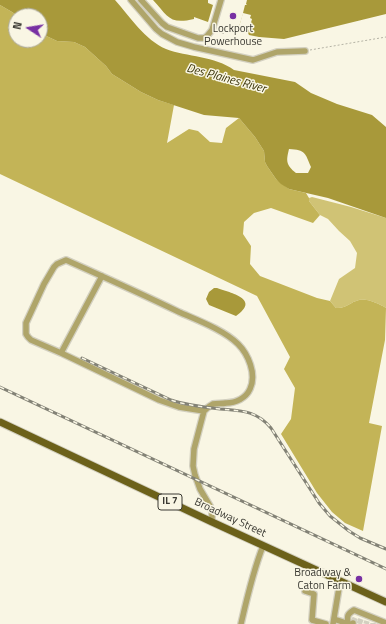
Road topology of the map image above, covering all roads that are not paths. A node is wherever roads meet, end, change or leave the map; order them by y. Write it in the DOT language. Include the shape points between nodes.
graph roads {
  1 [pos="131,0"];
  2 [pos="141,0"];
  3 [pos="221,0"];
  4 [pos="305,51"];
  5 [pos="102,276"];
  6 [pos="61,353"];
  7 [pos="204,411"];
  8 [pos="0,422"];
  9 [pos="212,522"];
  10 [pos="263,546"];
  11 [pos="340,582"];
  12 [pos="305,591"];
  13 [pos="386,602"];
  14 [pos="372,620"];
  15 [pos="333,622"];
  16 [pos="241,624"];
  17 [pos="326,624"];
  18 [pos="345,624"];
  19 [pos="351,624"];
  1 -- 4 [label="street" via="159,32 177,42 253,60 277,52"];
  2 -- 3 [label="street" via="167,27 204,38 212,30"];
  5 -- 6 [label="street"];
  5 -- 6 [label="street" via="66,260 54,267 44,284 26,323 26,334 31,340"];
  5 -- 7 [label="street" via="194,318 231,338 244,351 252,376 248,392 238,401 214,404"];
  6 -- 7 [label="street" via="159,400 179,407"];
  7 -- 9 [label="street" via="194,449 193,466 200,489 210,506"];
  8 -- 9 [label="main road, Broadway Street / IL 7"];
  9 -- 10 [label="main road, Broadway Street / IL 7"];
  10 -- 11 [label="main road, Broadway Street / IL 7"];
  10 -- 16 [label="street"];
  11 -- 13 [label="main road, Broadway Street / IL 7"];
  11 -- 15 [label="street"];
  12 -- 17 [label="street" via="314,594 312,620"];
  14 -- 19 [label="street" via="354,610 347,616"];
  15 -- 18 [label="street"];
}
